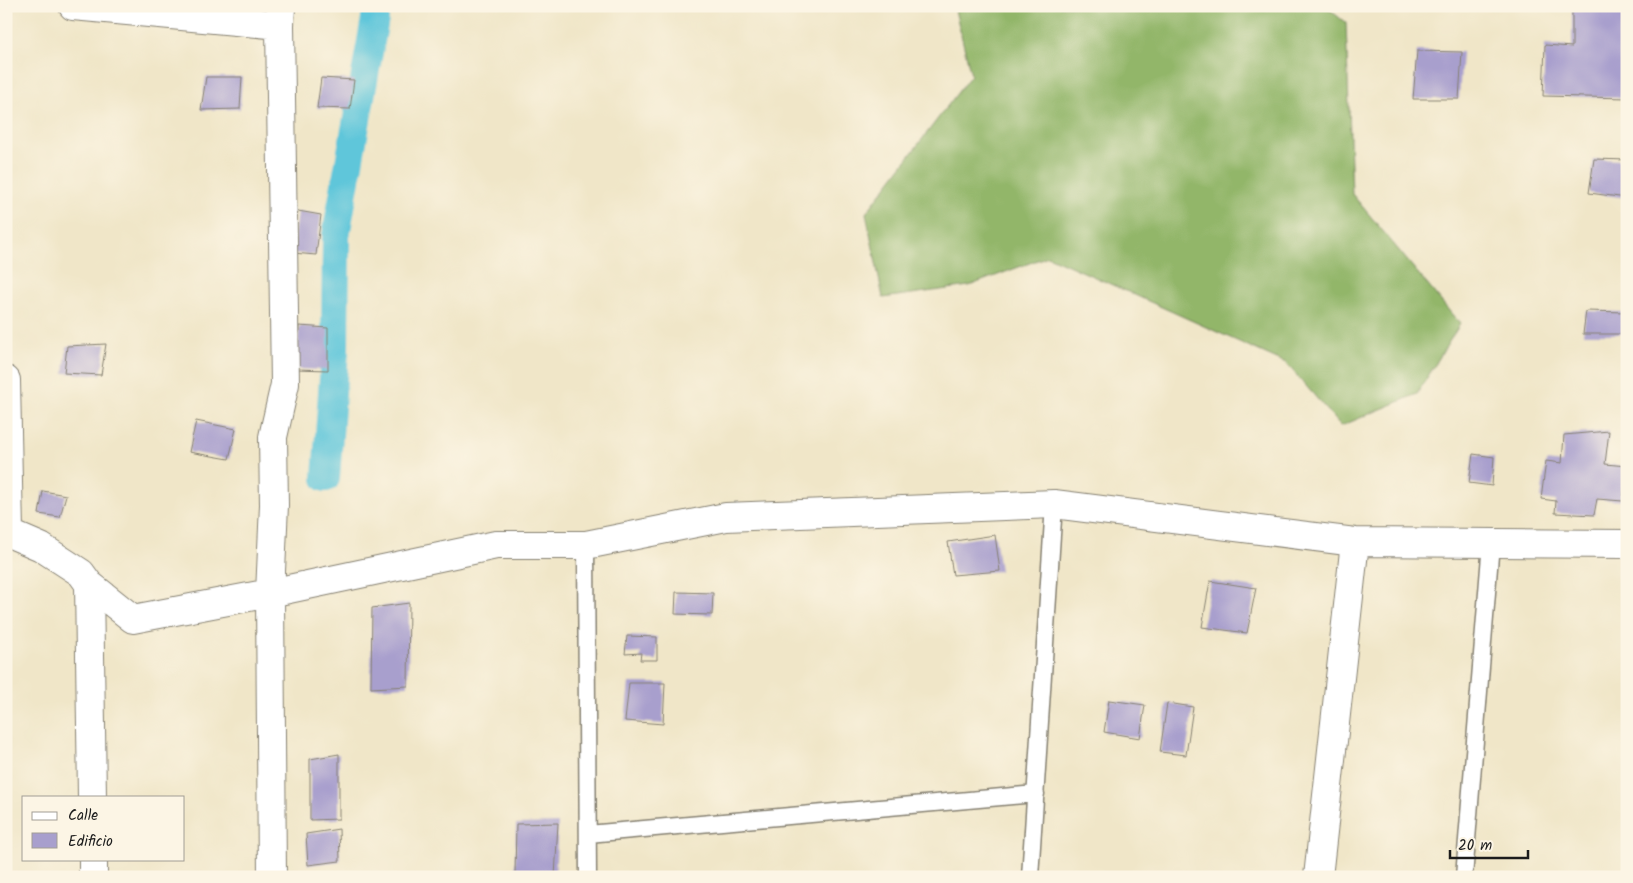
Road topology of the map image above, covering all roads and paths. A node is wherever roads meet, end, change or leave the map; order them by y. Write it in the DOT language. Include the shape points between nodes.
graph roads {
  1 [pos="73,6"];
  2 [pos="281,15"];
  3 [pos="6,380"];
  4 [pos="1054,504"];
  5 [pos="8,532"];
  6 [pos="1354,542"];
  7 [pos="1491,543"];
  8 [pos="1627,544"];
  9 [pos="586,546"];
  10 [pos="89,584"];
  11 [pos="270,593"];
  12 [pos="1036,794"];
  13 [pos="92,796"];
  14 [pos="588,834"];
  15 [pos="93,860"];
  16 [pos="93,877"];
  17 [pos="272,877"];
  18 [pos="588,877"];
  19 [pos="1030,877"];
  20 [pos="1318,877"];
  21 [pos="1464,877"];
  1 -- 2 [label="street"];
  2 -- 11 [label="street" via="285,384 273,437"];
  3 -- 5 [label="street"];
  4 -- 6 [label="street"];
  4 -- 9 [label="street" via="726,517"];
  4 -- 12 [label="lane"];
  5 -- 10 [label="street" via="41,547 81,573"];
  6 -- 7 [label="street"];
  6 -- 20 [label="street"];
  7 -- 8 [label="street"];
  7 -- 21 [label="lane"];
  9 -- 11 [label="street" via="496,545"];
  9 -- 14 [label="lane"];
  10 -- 11 [label="street" via="133,619"];
  10 -- 13 [label="street"];
  11 -- 17 [label="street"];
  12 -- 14 [label="lane"];
  12 -- 19 [label="lane"];
  14 -- 18 [label="lane"];
  15 -- 16 [label="street"];
}
